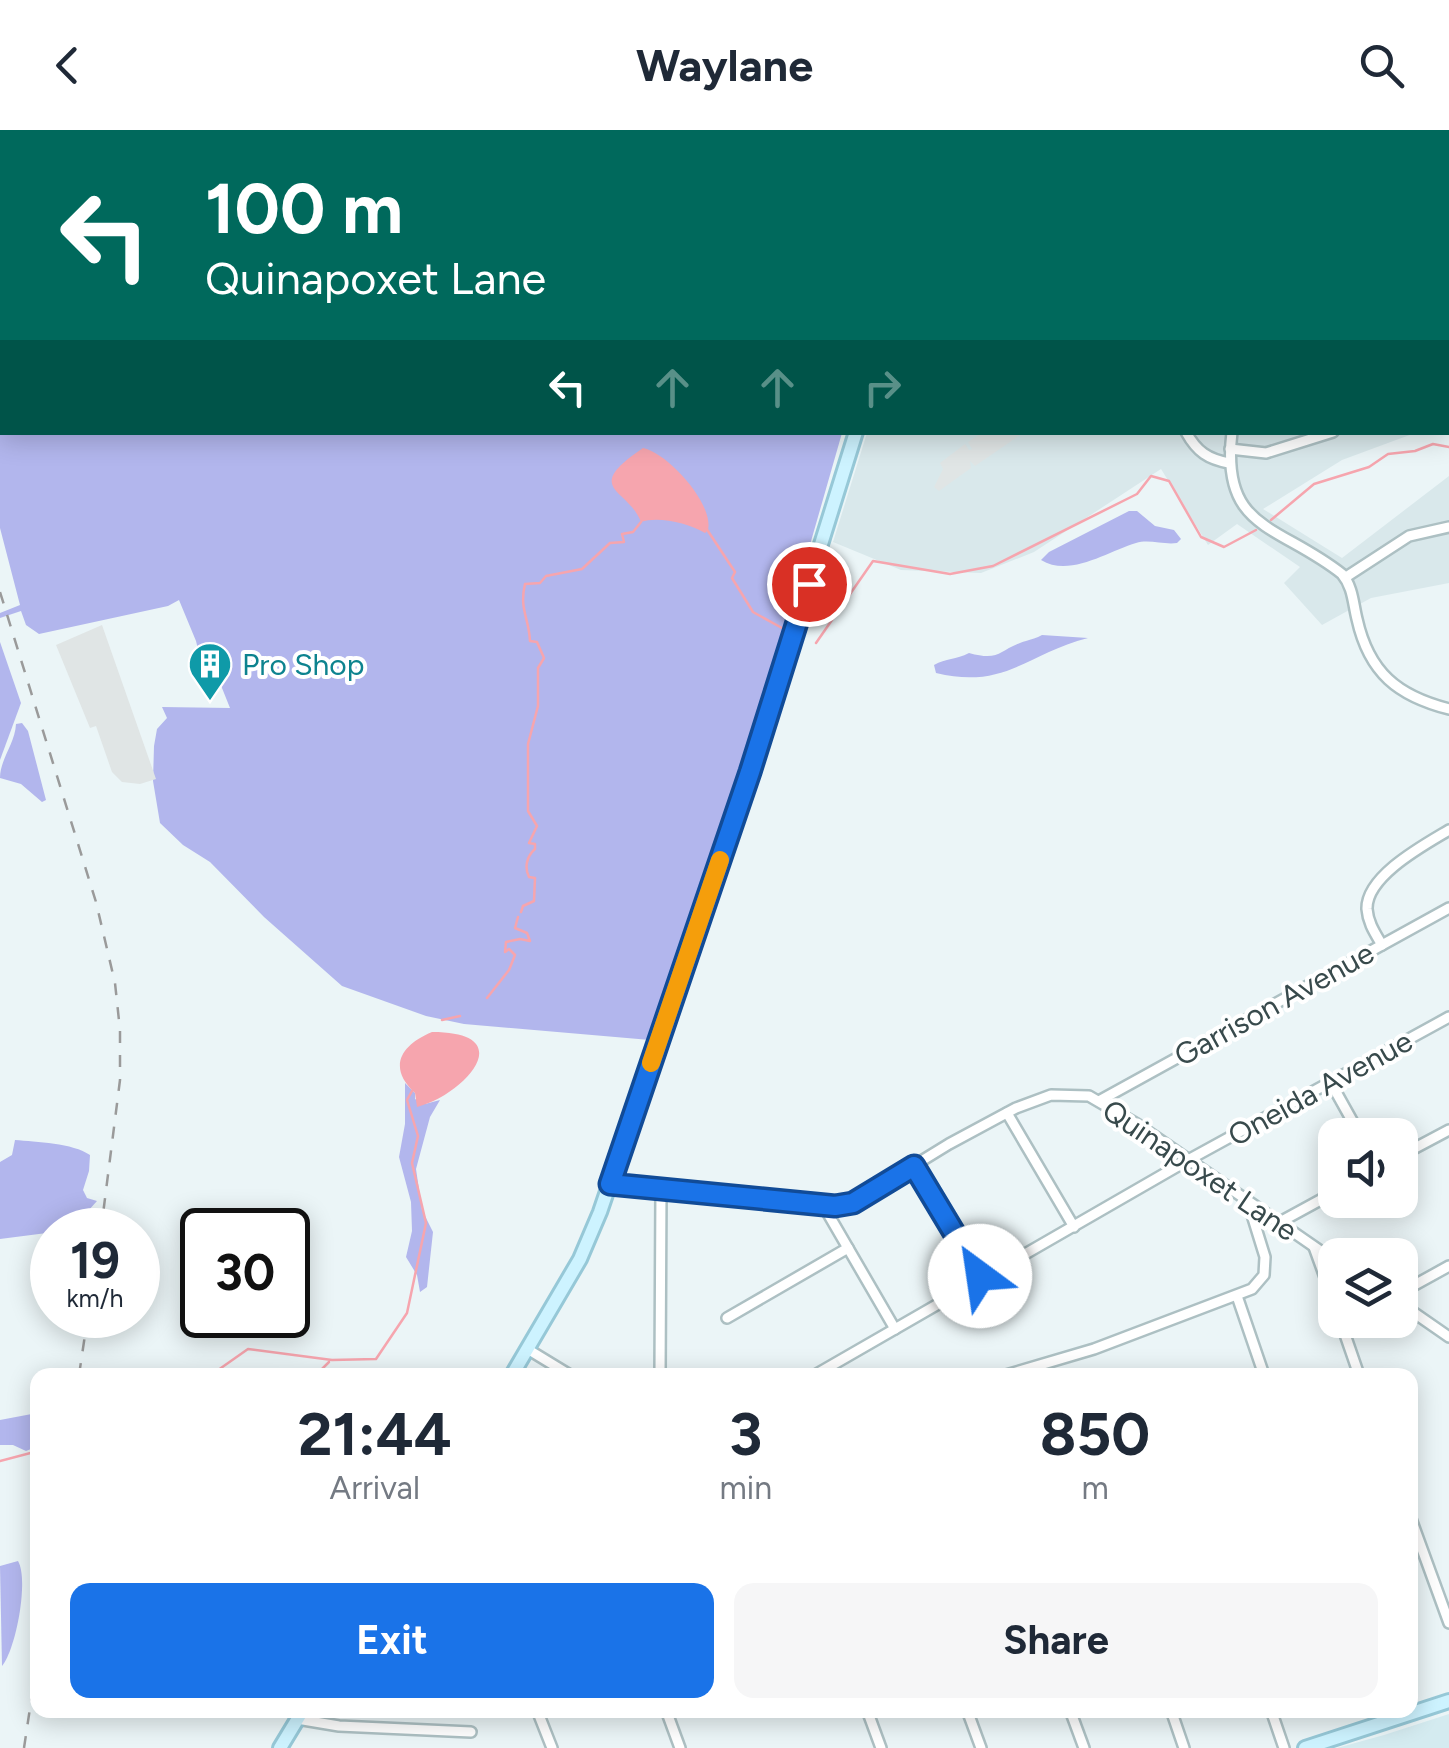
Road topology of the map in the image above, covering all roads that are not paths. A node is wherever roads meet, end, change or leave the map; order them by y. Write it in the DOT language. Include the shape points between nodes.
graph roads {
  1 [pos="855,435"];
  2 [pos="1188,435"];
  3 [pos="1232,435"];
  4 [pos="1312,436"];
  5 [pos="1230,449"];
  6 [pos="1229,464"];
  7 [pos="1449,527"];
  8 [pos="1346,577"];
  9 [pos="1449,709"];
  10 [pos="1449,830"];
  11 [pos="1449,908"];
  12 [pos="1382,945"];
  13 [pos="1449,1017"];
  14 [pos="1331,1083"];
  15 [pos="1099,1100"];
  16 [pos="1008,1113"];
  17 [pos="1351,1118"];
  18 [pos="1449,1130"];
  19 [pos="1418,1146"];
  20 [pos="1190,1160"];
  21 [pos="914,1166"];
  22 [pos="610,1184"];
  23 [pos="661,1188"];
  24 [pos="1318,1201"];
  25 [pos="1248,1202"];
  26 [pos="823,1205"];
  27 [pos="1280,1222"];
  28 [pos="1074,1227"];
  29 [pos="1314,1247"];
  30 [pos="848,1248"];
  31 [pos="1318,1250"];
  32 [pos="1318,1258"];
  33 [pos="1449,1266"];
  34 [pos="982,1280"];
  35 [pos="1418,1282"];
  36 [pos="1237,1296"];
  37 [pos="1418,1315"];
  38 [pos="728,1318"];
  39 [pos="895,1329"];
  40 [pos="1449,1337"];
  41 [pos="1346,1338"];
  42 [pos="529,1350"];
  43 [pos="517,1368"];
  44 [pos="559,1368"];
  45 [pos="660,1368"];
  46 [pos="827,1368"];
  47 [pos="1024,1368"];
  48 [pos="1262,1368"];
  49 [pos="1357,1368"];
  50 [pos="1418,1538"];
  51 [pos="1449,1622"];
  52 [pos="1449,1702"];
  53 [pos="1418,1709"];
  54 [pos="298,1718"];
  55 [pos="311,1718"];
  56 [pos="540,1718"];
  57 [pos="669,1718"];
  58 [pos="870,1718"];
  59 [pos="970,1718"];
  60 [pos="1073,1718"];
  61 [pos="1174,1718"];
  62 [pos="1274,1718"];
  63 [pos="1380,1718"];
  64 [pos="471,1732"];
  65 [pos="280,1748"];
  66 [pos="552,1748"];
  67 [pos="680,1748"];
  68 [pos="881,1748"];
  69 [pos="981,1748"];
  70 [pos="1084,1748"];
  71 [pos="1184,1748"];
  72 [pos="1284,1748"];
  73 [pos="1304,1748"];
  1 -- 22 [label="main road"];
  2 -- 6 [label="street" via="1196,450"];
  3 -- 5 [label="street"];
  4 -- 5 [label="street" via="1266,454"];
  5 -- 6 [label="street"];
  6 -- 8 [label="street" via="1246,513"];
  7 -- 8 [label="street" via="1409,536"];
  8 -- 9 [label="street" via="1364,647 1384,676 1413,699"];
  10 -- 12 [label="street" via="1398,861 1376,886 1366,904"];
  11 -- 12 [label="street, Garrison Avenue"];
  12 -- 15 [label="street, Garrison Avenue"];
  13 -- 14 [label="street, Oneida Avenue"];
  14 -- 17 [label="street"];
  14 -- 20 [label="street, Oneida Avenue"];
  15 -- 16 [label="street, Quinapoxet Lane" via="1051,1095"];
  15 -- 20 [label="street, Quinapoxet Lane"];
  16 -- 21 [label="street, Quinapoxet Lane"];
  16 -- 28 [label="street"];
  18 -- 19 [label="street"];
  20 -- 25 [label="street, Quinapoxet Lane"];
  20 -- 28 [label="street, Oneida Avenue"];
  21 -- 26 [label="street, Quinapoxet Lane" via="853,1203"];
  21 -- 34 [label="street"];
  22 -- 23 [label="street, Quinapoxet Lane"];
  22 -- 42 [label="main road" via="580,1259"];
  23 -- 26 [label="street, Quinapoxet Lane"];
  23 -- 45 [label="street"];
  24 -- 27 [label="street"];
  25 -- 27 [label="street, Quinapoxet Lane"];
  25 -- 36 [label="street" via="1264,1276"];
  26 -- 30 [label="street"];
  27 -- 29 [label="street, Quinapoxet Lane"];
  28 -- 34 [label="street, Oneida Avenue"];
  29 -- 31 [label="street, Quinapoxet Lane"];
  29 -- 32 [label="street"];
  30 -- 38 [label="street"];
  30 -- 39 [label="street"];
  33 -- 35 [label="street"];
  34 -- 39 [label="street, Oneida Avenue"];
  36 -- 47 [label="street"];
  36 -- 48 [label="street"];
  37 -- 40 [label="street"];
  39 -- 46 [label="street, Oneida Avenue"];
  41 -- 49 [label="street"];
  42 -- 43 [label="main road"];
  42 -- 44 [label="street"];
  50 -- 51 [label="street"];
  52 -- 53 [label="main road"];
  54 -- 65 [label="main road"];
  55 -- 64 [label="street" via="339,1726"];
  56 -- 66 [label="street"];
  57 -- 67 [label="street"];
  58 -- 68 [label="street"];
  59 -- 69 [label="street"];
  60 -- 70 [label="street"];
  61 -- 71 [label="street"];
  62 -- 72 [label="street"];
  63 -- 73 [label="main road"];
}
